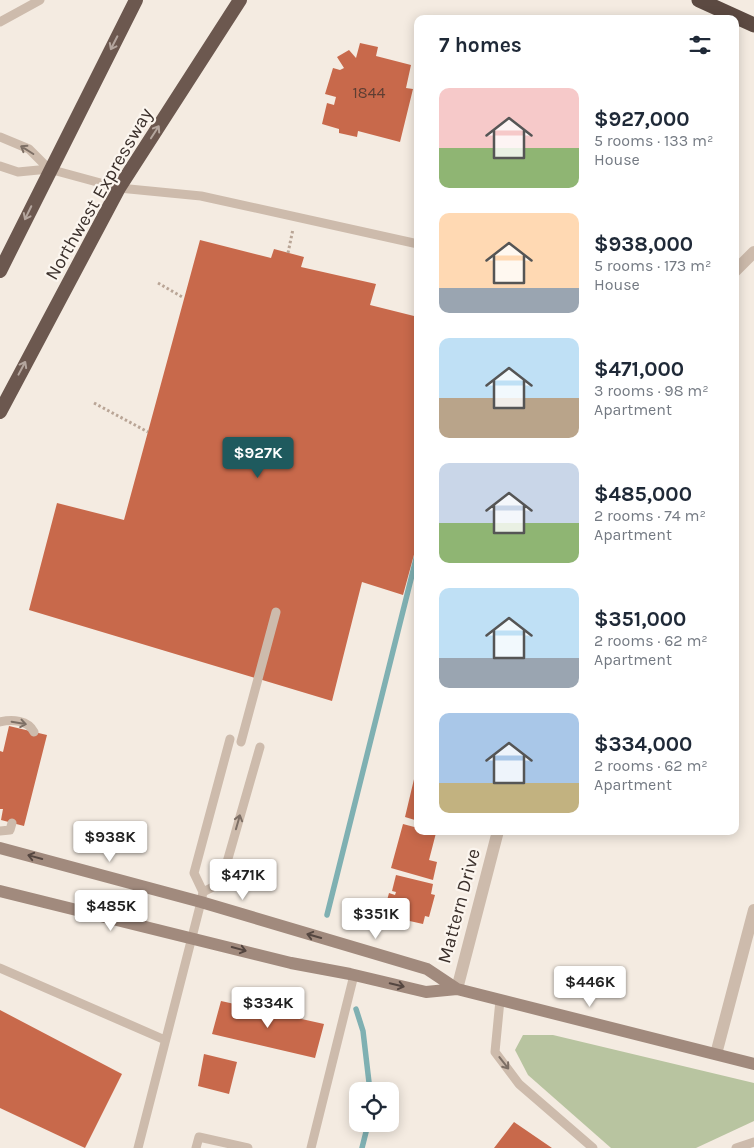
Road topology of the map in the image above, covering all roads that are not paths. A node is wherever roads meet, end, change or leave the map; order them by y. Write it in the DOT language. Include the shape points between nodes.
graph roads {
  1 [pos="40,0"];
  2 [pos="136,0"];
  3 [pos="240,0"];
  4 [pos="699,0"];
  5 [pos="712,4"];
  6 [pos="734,15"];
  7 [pos="739,18"];
  8 [pos="0,22"];
  9 [pos="754,25"];
  10 [pos="0,137"];
  11 [pos="0,166"];
  12 [pos="49,169"];
  13 [pos="119,188"];
  14 [pos="414,243"];
  15 [pos="754,252"];
  16 [pos="739,267"];
  17 [pos="0,271"];
  18 [pos="0,412"];
  19 [pos="276,612"];
  20 [pos="0,722"];
  21 [pos="34,732"];
  22 [pos="230,739"];
  23 [pos="241,742"];
  24 [pos="260,747"];
  25 [pos="12,823"];
  26 [pos="0,831"];
  27 [pos="497,835"];
  28 [pos="0,848"];
  29 [pos="0,891"];
  30 [pos="202,897"];
  31 [pos="754,910"];
  32 [pos="192,937"];
  33 [pos="0,968"];
  34 [pos="354,975"];
  35 [pos="457,989"];
  36 [pos="500,1000"];
  37 [pos="165,1040"];
  38 [pos="716,1054"];
  39 [pos="754,1064"];
  40 [pos="754,1142"];
  41 [pos="138,1148"];
  42 [pos="196,1148"];
  43 [pos="248,1148"];
  44 [pos="311,1148"];
  45 [pos="593,1148"];
  46 [pos="736,1148"];
  1 -- 8 [label="lane"];
  2 -- 12 [label="highway, one-way"];
  13 -- 3 [label="highway, Northwest Expressway, one-way"];
  4 -- 5 [label="highway"];
  5 -- 6 [label="highway"];
  7 -- 9 [label="highway"];
  12 -- 10 [label="lane, one-way" via="29,149"];
  11 -- 12 [label="lane" via="18,172"];
  12 -- 13 [label="lane"];
  12 -- 17 [label="highway, one-way"];
  13 -- 14 [label="lane" via="202,196"];
  18 -- 13 [label="highway, Northwest Expressway, one-way"];
  15 -- 16 [label="street"];
  19 -- 23 [label="lane"];
  20 -- 21 [label="lane, one-way" via="25,723"];
  22 -- 30 [label="lane" via="194,873"];
  30 -- 24 [label="lane, one-way" via="221,883"];
  25 -- 26 [label="lane" via="10,830"];
  27 -- 35 [label="street, Mattern Drive"];
  30 -- 28 [label="main road, one-way"];
  29 -- 32 [label="main road"];
  30 -- 32 [label="lane"];
  35 -- 30 [label="main road, one-way" via="428,969"];
  31 -- 38 [label="street"];
  32 -- 34 [label="main road, one-way" via="291,963"];
  32 -- 37 [label="lane"];
  33 -- 37 [label="lane"];
  34 -- 35 [label="main road, one-way" via="426,992"];
  34 -- 44 [label="lane"];
  35 -- 36 [label="main road"];
  36 -- 38 [label="main road"];
  36 -- 45 [label="lane, one-way" via="495,1052 519,1084"];
  37 -- 41 [label="lane"];
  38 -- 39 [label="main road"];
  40 -- 46 [label="lane"];
  42 -- 43 [label="lane" via="199,1137"];
}
